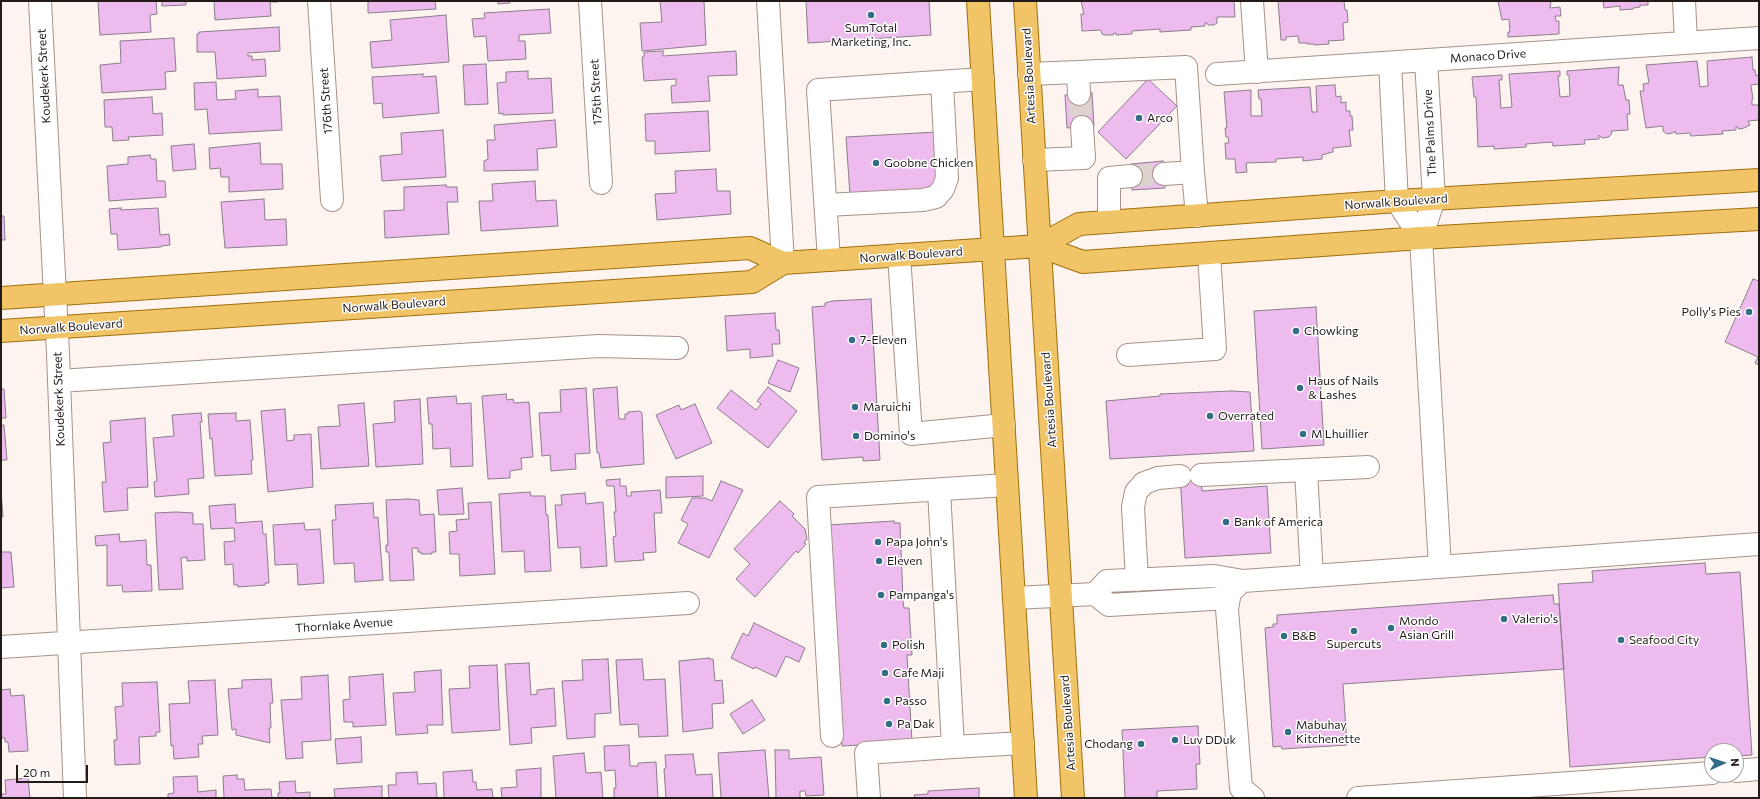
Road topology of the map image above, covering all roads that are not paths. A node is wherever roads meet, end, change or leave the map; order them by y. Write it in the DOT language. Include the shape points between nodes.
graph roads {
  1 [pos="40,1"];
  2 [pos="319,1"];
  3 [pos="590,1"];
  4 [pos="768,1"];
  5 [pos="978,1"];
  6 [pos="1025,1"];
  7 [pos="1252,1"];
  8 [pos="1684,1"];
  9 [pos="1759,38"];
  10 [pos="1686,42"];
  11 [pos="1426,60"];
  12 [pos="1390,63"];
  13 [pos="1078,72"];
  14 [pos="1257,72"];
  15 [pos="1029,74"];
  16 [pos="1217,74"];
  17 [pos="983,79"];
  18 [pos="942,82"];
  19 [pos="1079,94"];
  20 [pos="1082,127"];
  21 [pos="1084,158"];
  22 [pos="1034,160"];
  23 [pos="1193,172"];
  24 [pos="1164,174"];
  25 [pos="1131,176"];
  26 [pos="1109,178"];
  27 [pos="1759,180"];
  28 [pos="601,183"];
  29 [pos="1434,199"];
  30 [pos="332,200"];
  31 [pos="1397,202"];
  32 [pos="826,205"];
  33 [pos="1197,216"];
  34 [pos="1759,219"];
  35 [pos="1109,222"];
  36 [pos="1421,238"];
  37 [pos="1039,246"];
  38 [pos="993,249"];
  39 [pos="1209,254"];
  40 [pos="899,255"];
  41 [pos="829,260"];
  42 [pos="782,263"];
  43 [pos="55,294"];
  44 [pos="1,298"];
  45 [pos="57,328"];
  46 [pos="1,331"];
  47 [pos="677,348"];
  48 [pos="1128,355"];
  49 [pos="59,381"];
  50 [pos="1004,425"];
  51 [pos="1368,466"];
  52 [pos="1306,471"];
  53 [pos="1007,485"];
  54 [pos="939,490"];
  55 [pos="1759,544"];
  56 [pos="1440,566"];
  57 [pos="1312,576"];
  58 [pos="1138,580"];
  59 [pos="1243,581"];
  60 [pos="1095,594"];
  61 [pos="1060,596"];
  62 [pos="1014,598"];
  63 [pos="1229,598"];
  64 [pos="688,603"];
  65 [pos="68,643"];
  66 [pos="1,647"];
  67 [pos="832,736"];
  68 [pos="1023,743"];
  69 [pos="953,747"];
  70 [pos="1759,769"];
  71 [pos="1744,770"];
  72 [pos="1704,774"];
  73 [pos="75,798"];
  74 [pos="869,798"];
  75 [pos="1026,798"];
  76 [pos="1073,798"];
  77 [pos="1253,798"];
  78 [pos="1358,798"];
  1 -- 43 [label="street, Koudekerk Street"];
  2 -- 30 [label="street, 176th Street"];
  3 -- 28 [label="street, 175th Street"];
  4 -- 42 [label="street"];
  5 -- 17 [label="main road"];
  6 -- 15 [label="main road, Artesia Boulevard"];
  7 -- 14 [label="street"];
  8 -- 10 [label="street"];
  9 -- 10 [label="street, Monaco Drive"];
  10 -- 11 [label="street, Monaco Drive"];
  11 -- 12 [label="street, Monaco Drive"];
  11 -- 29 [label="street, The Palms Drive"];
  12 -- 14 [label="street, Monaco Drive"];
  12 -- 31 [label="street"];
  13 -- 15 [label="street"];
  13 -- 19 [label="street"];
  13 -- 23 [label="street" via="1186,67"];
  14 -- 16 [label="street, Monaco Drive"];
  15 -- 22 [label="main road, Artesia Boulevard"];
  17 -- 18 [label="street"];
  17 -- 38 [label="main road"];
  18 -- 32 [label="street" via="947,178 943,190 936,197 923,200"];
  18 -- 32 [label="street" via="818,90"];
  20 -- 21 [label="street"];
  21 -- 22 [label="street"];
  21 -- 26 [label="street"];
  22 -- 37 [label="main road, Artesia Boulevard"];
  23 -- 24 [label="street"];
  23 -- 33 [label="street"];
  25 -- 26 [label="street"];
  26 -- 35 [label="street"];
  27 -- 29 [label="main road, Norwalk Boulevard"];
  29 -- 31 [label="main road, Norwalk Boulevard"];
  29 -- 36 [label="street, The Palms Drive"];
  31 -- 33 [label="main road, Norwalk Boulevard"];
  31 -- 36 [label="street"];
  32 -- 41 [label="street"];
  33 -- 35 [label="main road, Norwalk Boulevard"];
  34 -- 36 [label="main road, Norwalk Boulevard"];
  35 -- 37 [label="main road, Norwalk Boulevard" via="1079,224"];
  36 -- 39 [label="main road, Norwalk Boulevard"];
  36 -- 56 [label="street"];
  37 -- 38 [label="main road, Norwalk Boulevard"];
  37 -- 39 [label="main road, Norwalk Boulevard" via="1084,262"];
  37 -- 61 [label="main road, Artesia Boulevard"];
  38 -- 40 [label="main road, Norwalk Boulevard"];
  38 -- 50 [label="main road"];
  39 -- 48 [label="street" via="1215,349"];
  40 -- 41 [label="main road, Norwalk Boulevard"];
  40 -- 50 [label="street" via="911,434"];
  41 -- 42 [label="main road, Norwalk Boulevard"];
  42 -- 43 [label="main road, Norwalk Boulevard" via="750,248"];
  42 -- 45 [label="main road, Norwalk Boulevard" via="752,282"];
  43 -- 44 [label="main road, Norwalk Boulevard"];
  43 -- 45 [label="street, Koudekerk Street"];
  45 -- 46 [label="main road, Norwalk Boulevard"];
  45 -- 49 [label="street, Koudekerk Street"];
  47 -- 49 [label="street" via="599,346"];
  49 -- 65 [label="street, Koudekerk Street"];
  50 -- 53 [label="main road"];
  51 -- 52 [label="street"];
  52 -- 57 [label="street"];
  52 -- 58 [label="street" via="1190,475 1158,478 1144,483 1136,492 1133,507"];
  53 -- 54 [label="street"];
  53 -- 62 [label="main road"];
  54 -- 67 [label="street" via="818,497"];
  54 -- 69 [label="street"];
  55 -- 56 [label="street"];
  56 -- 57 [label="street"];
  57 -- 59 [label="street"];
  58 -- 59 [label="street" via="1214,576"];
  58 -- 60 [label="street" via="1107,581"];
  59 -- 63 [label="street" via="1230,592"];
  60 -- 61 [label="street"];
  60 -- 63 [label="street" via="1109,605"];
  61 -- 62 [label="street"];
  61 -- 76 [label="main road, Artesia Boulevard"];
  62 -- 68 [label="main road"];
  63 -- 77 [label="street" via="1226,609 1241,788"];
  64 -- 65 [label="street, Thornlake Avenue"];
  65 -- 66 [label="street, Thornlake Avenue"];
  65 -- 73 [label="street, Koudekerk Street"];
  68 -- 69 [label="street"];
  68 -- 75 [label="main road"];
  69 -- 74 [label="street" via="866,753"];
  70 -- 71 [label="street"];
  72 -- 78 [label="street"];
}
